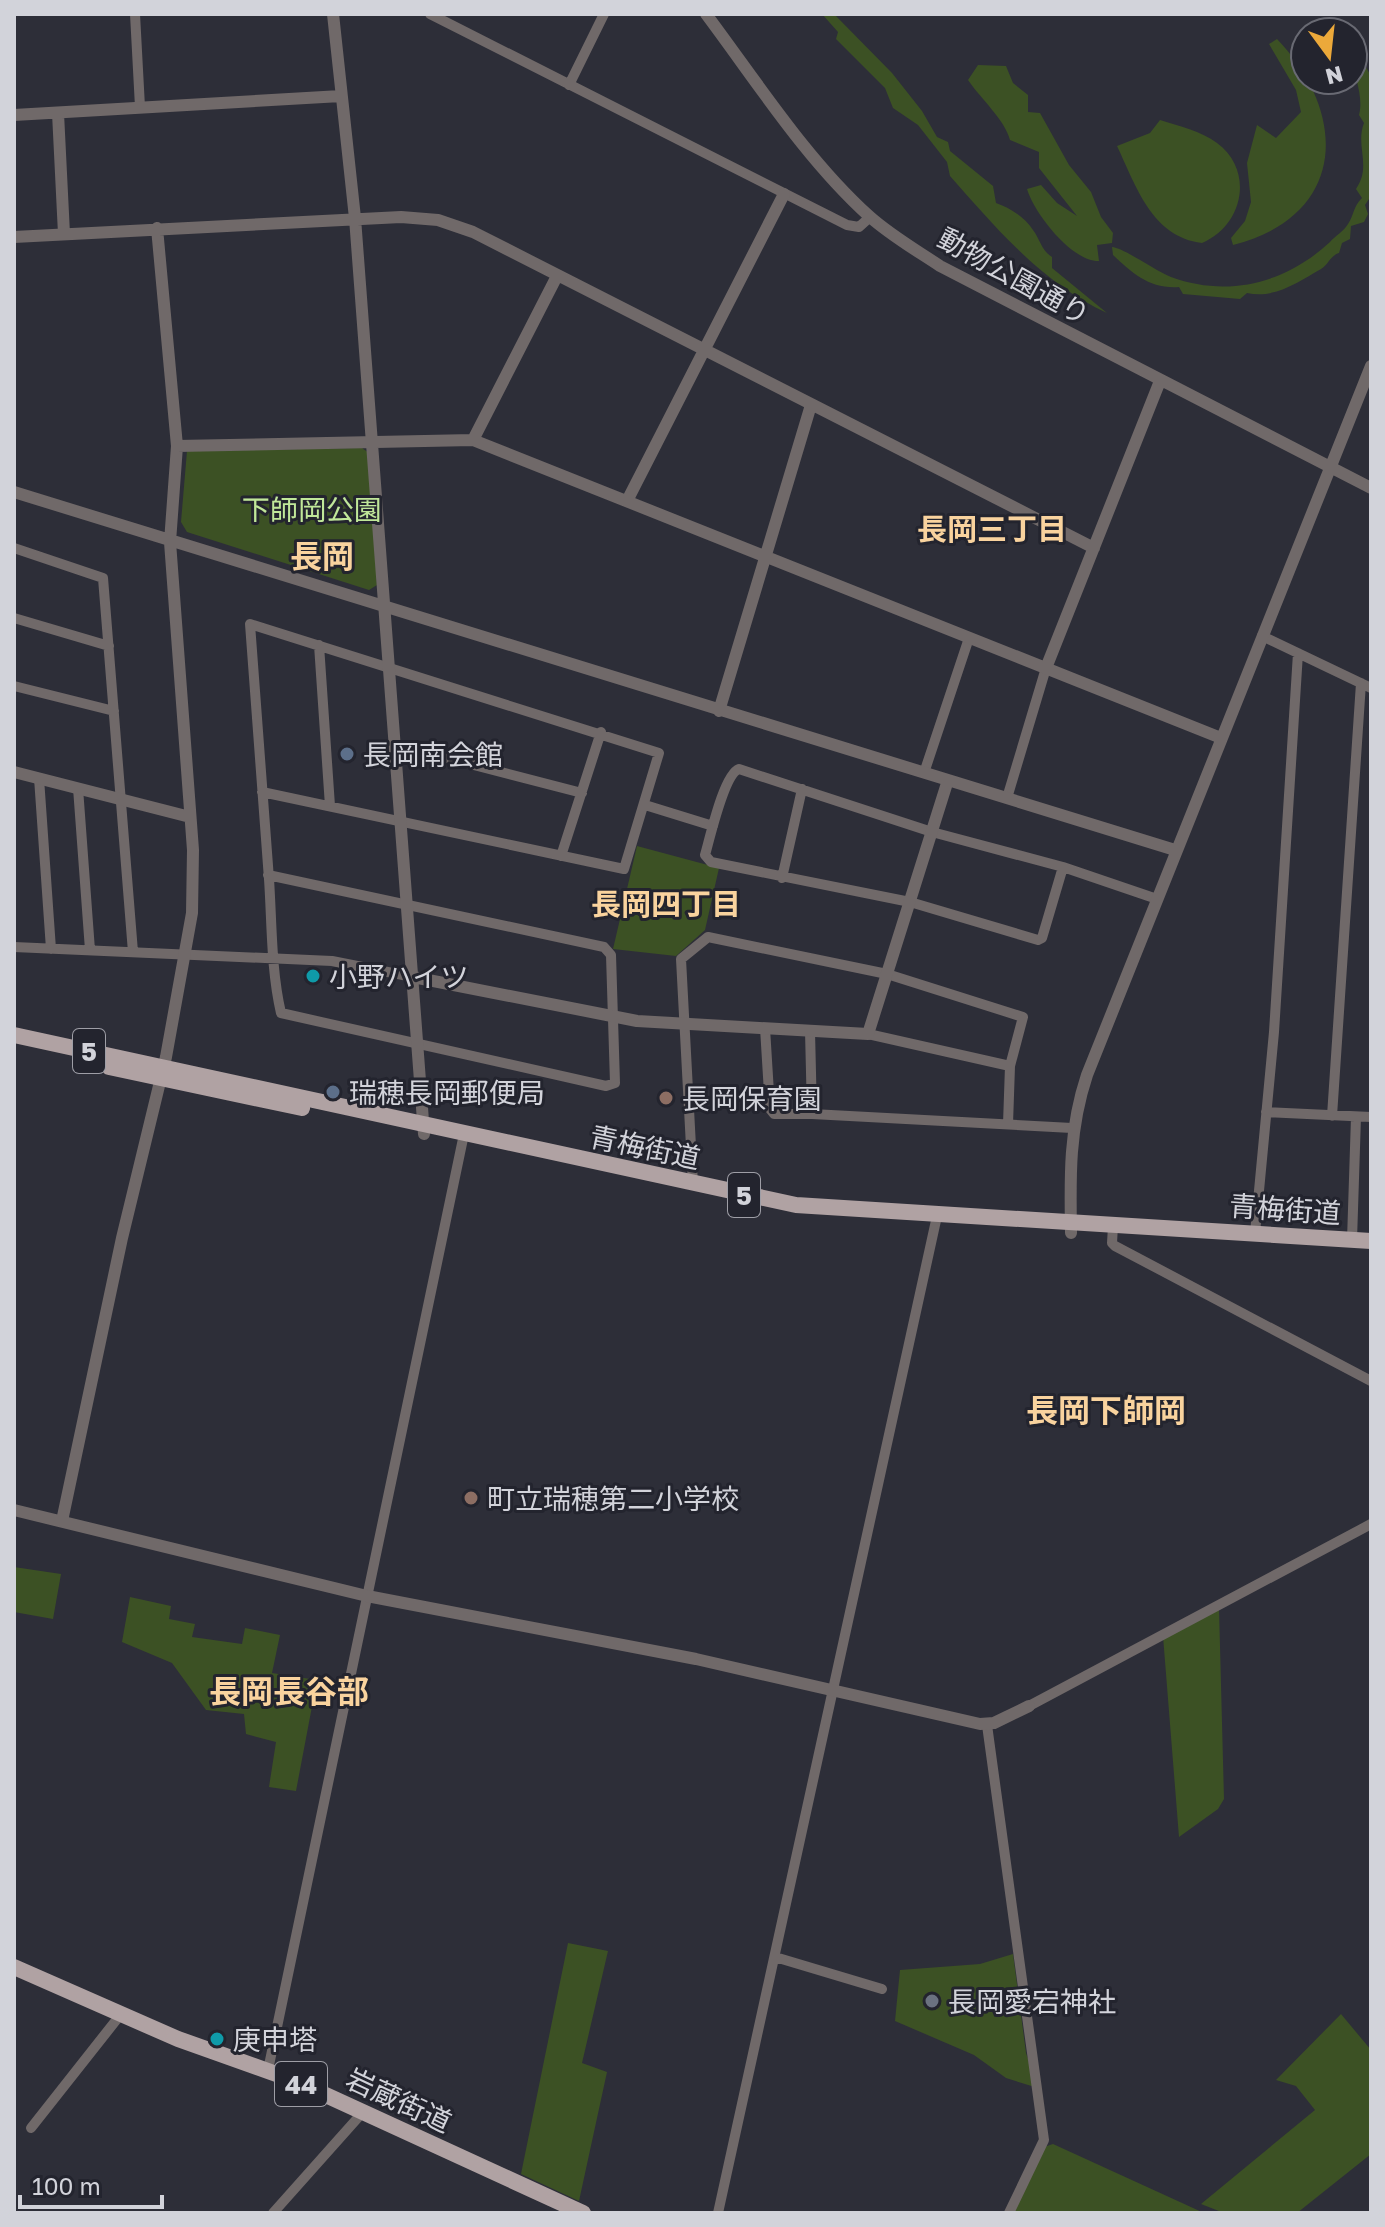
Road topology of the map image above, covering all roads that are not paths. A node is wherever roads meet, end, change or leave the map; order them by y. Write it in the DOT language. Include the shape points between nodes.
graph roads {
  1 [pos="135,14"];
  2 [pos="333,14"];
  3 [pos="430,14"];
  4 [pos="604,14"];
  5 [pos="706,14"];
  6 [pos="569,85"];
  7 [pos="341,96"];
  8 [pos="140,107"];
  9 [pos="58,113"];
  10 [pos="14,115"];
  11 [pos="784,194"];
  12 [pos="870,217"];
  13 [pos="355,218"];
  14 [pos="157,228"];
  15 [pos="64,234"];
  16 [pos="14,237"];
  17 [pos="557,276"];
  18 [pos="703,351"];
  19 [pos="1371,366"];
  20 [pos="1160,381"];
  21 [pos="811,405"];
  22 [pos="473,440"];
  23 [pos="372,443"];
  24 [pos="177,446"];
  25 [pos="1329,467"];
  26 [pos="1371,488"];
  27 [pos="14,492"];
  28 [pos="627,501"];
  29 [pos="170,542"];
  30 [pos="14,548"];
  31 [pos="1094,548"];
  32 [pos="765,557"];
  33 [pos="385,609"];
  34 [pos="14,618"];
  35 [pos="1262,636"];
  36 [pos="969,638"];
  37 [pos="319,645"];
  38 [pos="109,646"];
  39 [pos="1298,653"];
  40 [pos="391,668"];
  41 [pos="1046,668"];
  42 [pos="1366,685"];
  43 [pos="14,686"];
  44 [pos="114,711"];
  45 [pos="719,711"];
  46 [pos="601,732"];
  47 [pos="1221,738"];
  48 [pos="397,745"];
  49 [pos="14,772"];
  50 [pos="924,773"];
  51 [pos="39,778"];
  52 [pos="948,780"];
  53 [pos="78,788"];
  54 [pos="802,789"];
  55 [pos="262,792"];
  56 [pos="582,793"];
  57 [pos="1007,798"];
  58 [pos="122,800"];
  59 [pos="645,805"];
  60 [pos="330,806"];
  61 [pos="190,817"];
  62 [pos="402,822"];
  63 [pos="713,826"];
  64 [pos="932,832"];
  65 [pos="1175,850"];
  66 [pos="561,856"];
  67 [pos="1063,867"];
  68 [pos="268,875"];
  69 [pos="782,878"];
  70 [pos="1157,899"];
  71 [pos="910,902"];
  72 [pos="408,905"];
  73 [pos="14,947"];
  74 [pos="51,949"];
  75 [pos="90,950"];
  76 [pos="133,952"];
  77 [pos="186,954"];
  78 [pos="274,957"];
  79 [pos="887,974"];
  80 [pos="413,977"];
  81 [pos="613,1017"];
  82 [pos="684,1023"];
  83 [pos="765,1028"];
  84 [pos="810,1031"];
  85 [pos="868,1034"];
  86 [pos="14,1035"];
  87 [pos="418,1044"];
  88 [pos="14,1045"];
  89 [pos="1010,1066"];
  90 [pos="162,1072"];
  91 [pos="1266,1112"];
  92 [pos="812,1114"];
  93 [pos="1332,1116"];
  94 [pos="1356,1117"];
  95 [pos="1371,1117"];
  96 [pos="1008,1124"];
  97 [pos="1072,1128"];
  98 [pos="424,1129"];
  99 [pos="463,1138"];
  100 [pos="693,1184"];
  101 [pos="936,1220"];
  102 [pos="1071,1228"];
  103 [pos="1112,1231"];
  104 [pos="1255,1233"];
  105 [pos="1352,1240"];
  106 [pos="1371,1241"];
  107 [pos="1371,1251"];
  108 [pos="1371,1381"];
  109 [pos="14,1510"];
  110 [pos="62,1521"];
  111 [pos="1371,1524"];
  112 [pos="367,1596"];
  113 [pos="834,1690"];
  114 [pos="1029,1706"];
  115 [pos="987,1725"];
  116 [pos="775,1957"];
  117 [pos="14,1967"];
  118 [pos="882,1989"];
  119 [pos="121,2014"];
  120 [pos="268,2070"];
  121 [pos="363,2112"];
  122 [pos="31,2128"];
  123 [pos="273,2213"];
  124 [pos="583,2213"];
  125 [pos="718,2213"];
  126 [pos="1009,2213"];
  1 -- 8 [label="street"];
  2 -- 7 [label="street"];
  3 -- 6 [label="street"];
  4 -- 6 [label="street"];
  5 -- 12 [label="street, 動物公園通り" via="793,130"];
  6 -- 11 [label="street"];
  7 -- 8 [label="street"];
  7 -- 13 [label="street"];
  8 -- 9 [label="street"];
  9 -- 10 [label="street"];
  9 -- 15 [label="street"];
  11 -- 12 [label="street" via="847,225 859,227"];
  11 -- 18 [label="street"];
  12 -- 20 [label="street, 動物公園通り" via="940,266"];
  13 -- 14 [label="street"];
  13 -- 17 [label="street" via="438,220 473,232"];
  13 -- 23 [label="street"];
  14 -- 15 [label="street"];
  14 -- 24 [label="street"];
  15 -- 16 [label="street"];
  17 -- 18 [label="street"];
  17 -- 22 [label="street"];
  18 -- 21 [label="street"];
  18 -- 28 [label="street"];
  19 -- 25 [label="street"];
  20 -- 25 [label="street, 動物公園通り"];
  20 -- 31 [label="street"];
  21 -- 31 [label="street"];
  21 -- 32 [label="street"];
  22 -- 23 [label="street"];
  22 -- 28 [label="street"];
  23 -- 24 [label="street"];
  23 -- 33 [label="street"];
  24 -- 29 [label="street"];
  25 -- 26 [label="street, 動物公園通り"];
  25 -- 35 [label="street"];
  27 -- 29 [label="street"];
  28 -- 32 [label="street"];
  29 -- 33 [label="street"];
  29 -- 61 [label="street"];
  30 -- 38 [label="street" via="103,578"];
  31 -- 41 [label="street"];
  32 -- 36 [label="street"];
  32 -- 45 [label="street"];
  33 -- 40 [label="street"];
  33 -- 45 [label="street"];
  34 -- 38 [label="street"];
  35 -- 39 [label="street"];
  35 -- 47 [label="street"];
  36 -- 41 [label="street"];
  36 -- 50 [label="street"];
  37 -- 40 [label="street"];
  37 -- 55 [label="street" via="250,624"];
  37 -- 60 [label="street"];
  38 -- 44 [label="street"];
  39 -- 42 [label="street"];
  39 -- 91 [label="street"];
  40 -- 46 [label="street"];
  40 -- 48 [label="street"];
  41 -- 47 [label="street"];
  41 -- 57 [label="street"];
  42 -- 93 [label="street"];
  43 -- 44 [label="street"];
  44 -- 58 [label="street"];
  45 -- 50 [label="street"];
  46 -- 56 [label="street"];
  46 -- 59 [label="street" via="659,753"];
  47 -- 65 [label="street"];
  48 -- 56 [label="street"];
  48 -- 62 [label="street"];
  49 -- 51 [label="street"];
  50 -- 52 [label="street"];
  51 -- 53 [label="street"];
  51 -- 74 [label="street"];
  52 -- 57 [label="street"];
  52 -- 64 [label="street"];
  53 -- 58 [label="street"];
  53 -- 75 [label="street"];
  54 -- 63 [label="street" via="733,770"];
  54 -- 64 [label="street"];
  54 -- 69 [label="street"];
  55 -- 60 [label="street"];
  55 -- 68 [label="street"];
  56 -- 66 [label="street"];
  57 -- 65 [label="street"];
  58 -- 61 [label="street"];
  58 -- 76 [label="street"];
  59 -- 63 [label="street"];
  59 -- 66 [label="street" via="624,869"];
  60 -- 62 [label="street"];
  61 -- 77 [label="street" via="193,893"];
  62 -- 66 [label="street"];
  62 -- 72 [label="street"];
  63 -- 69 [label="street" via="705,855 711,862"];
  64 -- 67 [label="street"];
  64 -- 71 [label="street"];
  65 -- 70 [label="street"];
  67 -- 70 [label="street"];
  67 -- 71 [label="street" via="1040,940"];
  68 -- 72 [label="street"];
  68 -- 78 [label="street"];
  69 -- 71 [label="street"];
  70 -- 97 [label="street" via="1087,1075"];
  71 -- 79 [label="street"];
  72 -- 80 [label="street"];
  72 -- 81 [label="street" via="604,947 611,955"];
  73 -- 74 [label="street"];
  74 -- 75 [label="street"];
  75 -- 76 [label="street"];
  76 -- 77 [label="street"];
  77 -- 78 [label="street"];
  77 -- 90 [label="street"];
  78 -- 80 [label="street" via="332,961"];
  78 -- 87 [label="street" via="284,1015"];
  79 -- 82 [label="street" via="708,937 681,959"];
  79 -- 85 [label="street"];
  79 -- 89 [label="street" via="1023,1017"];
  80 -- 81 [label="street"];
  80 -- 87 [label="street"];
  81 -- 82 [label="street"];
  81 -- 87 [label="street" via="617,1078 612,1086"];
  82 -- 83 [label="street"];
  82 -- 100 [label="street"];
  83 -- 84 [label="street"];
  83 -- 92 [label="street" via="770,1109 774,1114"];
  84 -- 85 [label="street"];
  84 -- 92 [label="street"];
  85 -- 89 [label="street"];
  86 -- 90 [label="main road, 青梅街道 / 5"];
  87 -- 98 [label="street"];
  88 -- 90 [label="main road, 青梅街道 / 5"];
  89 -- 96 [label="street"];
  90 -- 98 [label="main road, 青梅街道 / 5"];
  90 -- 110 [label="street"];
  91 -- 93 [label="street"];
  91 -- 104 [label="street"];
  92 -- 96 [label="street"];
  93 -- 94 [label="street"];
  94 -- 95 [label="street"];
  94 -- 105 [label="street"];
  96 -- 97 [label="street"];
  97 -- 102 [label="street"];
  98 -- 99 [label="main road, 青梅街道 / 5"];
  99 -- 100 [label="main road, 青梅街道 / 5"];
  99 -- 101 [label="main road, 青梅街道 / 5" via="808,1214"];
  99 -- 112 [label="street"];
  100 -- 101 [label="main road, 青梅街道 / 5" via="796,1205"];
  101 -- 102 [label="main road, 青梅街道 / 5"];
  101 -- 113 [label="street"];
  102 -- 103 [label="main road, 青梅街道 / 5"];
  103 -- 104 [label="main road, 青梅街道 / 5"];
  103 -- 107 [label="main road, 青梅街道 / 5"];
  103 -- 108 [label="street" via="1115,1246"];
  104 -- 105 [label="main road, 青梅街道 / 5"];
  105 -- 106 [label="main road, 青梅街道 / 5"];
  109 -- 110 [label="street"];
  110 -- 112 [label="street"];
  111 -- 114 [label="street"];
  112 -- 113 [label="street"];
  112 -- 120 [label="street"];
  113 -- 115 [label="street"];
  113 -- 116 [label="street"];
  114 -- 115 [label="street"];
  115 -- 126 [label="street" via="1044,2140"];
  116 -- 118 [label="street"];
  116 -- 125 [label="street"];
  117 -- 119 [label="main road, 岩蔵街道 / 44"];
  119 -- 120 [label="main road, 岩蔵街道 / 44"];
  119 -- 122 [label="street"];
  120 -- 121 [label="main road, 岩蔵街道 / 44"];
  121 -- 123 [label="street"];
  121 -- 124 [label="main road, 岩蔵街道 / 44"];
}
